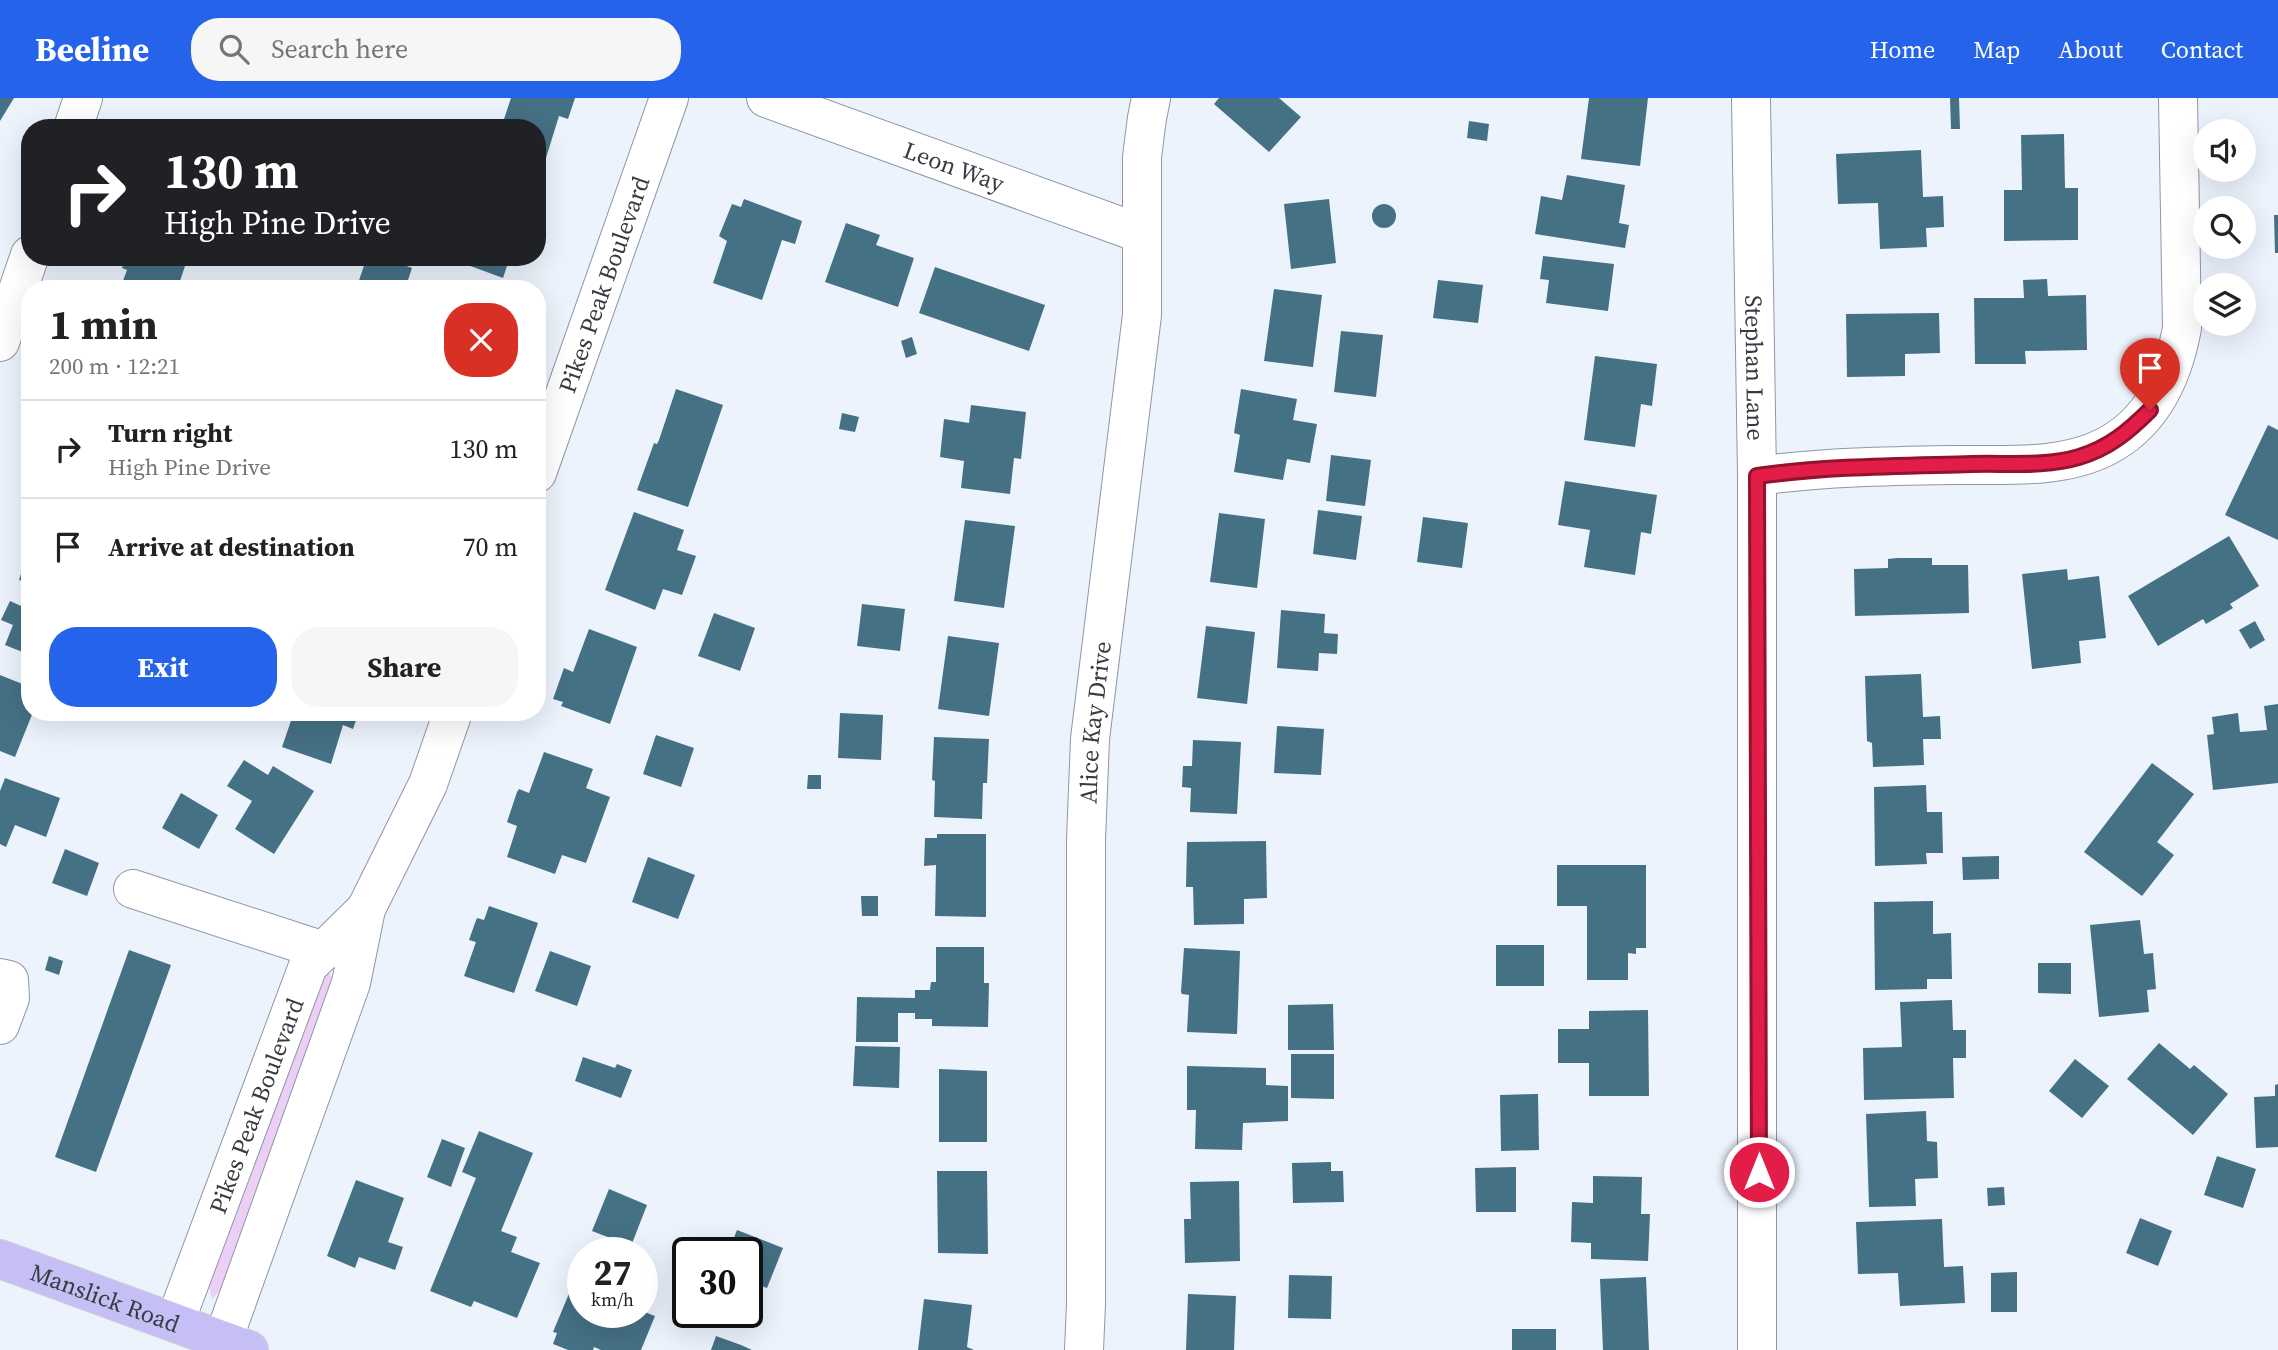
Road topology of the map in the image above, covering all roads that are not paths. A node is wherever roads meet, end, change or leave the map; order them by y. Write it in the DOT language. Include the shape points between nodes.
graph roads {
  1 [pos="83,98"];
  2 [pos="669,98"];
  3 [pos="766,98"];
  4 [pos="1151,98"];
  5 [pos="1751,98"];
  6 [pos="2178,98"];
  7 [pos="75,119"];
  8 [pos="1142,234"];
  9 [pos="21,281"];
  10 [pos="0,342"];
  11 [pos="546,447"];
  12 [pos="1757,476"];
  13 [pos="450,721"];
  14 [pos="133,889"];
  15 [pos="366,909"];
  16 [pos="324,951"];
  17 [pos="4,979"];
  18 [pos="0,1025"];
  19 [pos="0,1259"];
  20 [pos="175,1322"];
  21 [pos="236,1345"];
  22 [pos="1084,1350"];
  23 [pos="1757,1350"];
  1 -- 7 [label="street"];
  2 -- 11 [label="street, Pikes Peak Boulevard"];
  3 -- 8 [label="street, Leon Way"];
  4 -- 8 [label="street, Alice Kay Drive" via="1142,157"];
  5 -- 12 [label="street, Stephan Lane"];
  6 -- 12 [label="street" via="2182,328 2166,385 2130,431 2078,458 2038,463 1817,468"];
  8 -- 22 [label="street, Alice Kay Drive" via="1142,314 1090,739"];
  9 -- 10 [label="street"];
  12 -- 23 [label="street, Stephan Lane"];
  13 -- 15 [label="street, Pikes Peak Boulevard" via="428,784"];
  14 -- 16 [label="street"];
  15 -- 16 [label="street, Pikes Peak Boulevard"];
  15 -- 21 [label="street, Pikes Peak Boulevard" via="351,983"];
  16 -- 20 [label="street, Pikes Peak Boulevard" via="308,966"];
  17 -- 18 [label="street" via="10,998"];
  19 -- 20 [label="main road, Manslick Road"];
  20 -- 21 [label="main road, Manslick Road"];
}
